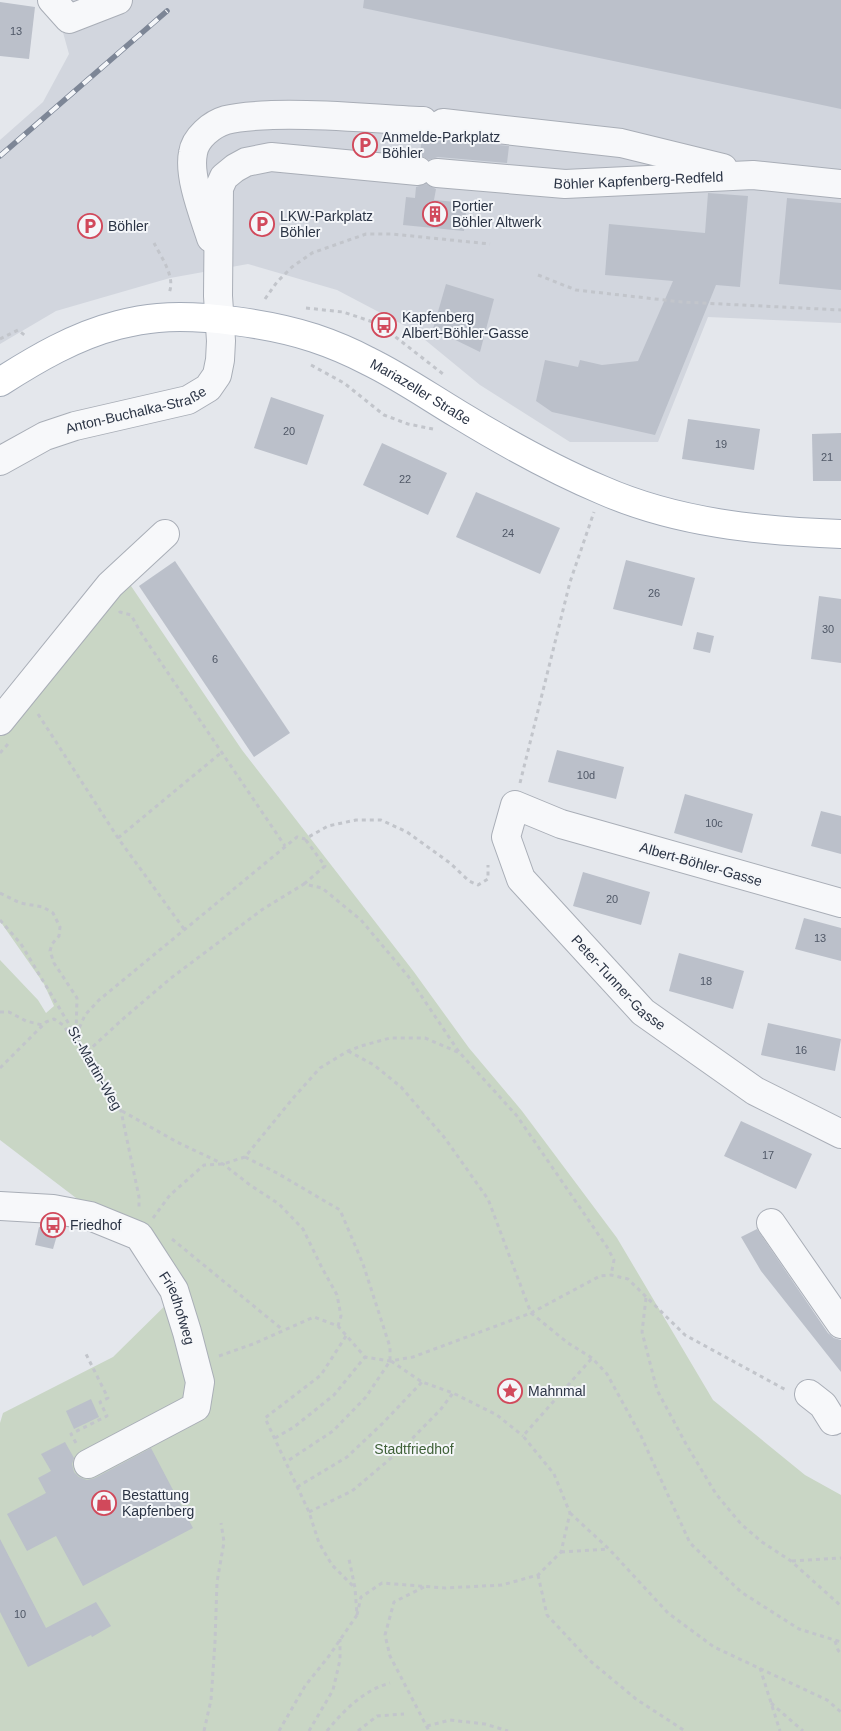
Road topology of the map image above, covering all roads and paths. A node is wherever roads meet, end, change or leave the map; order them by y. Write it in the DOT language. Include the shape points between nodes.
graph roads {
  1 [pos="52,0"];
  2 [pos="118,0"];
  3 [pos="753,175"];
  4 [pos="841,184"];
  5 [pos="154,243"];
  6 [pos="490,244"];
  7 [pos="218,259"];
  8 [pos="538,275"];
  9 [pos="168,294"];
  10 [pos="256,298"];
  11 [pos="265,299"];
  12 [pos="272,301"];
  13 [pos="304,308"];
  14 [pos="841,310"];
  15 [pos="220,320"];
  16 [pos="0,339"];
  17 [pos="31,341"];
  18 [pos="305,362"];
  19 [pos="449,379"];
  20 [pos="0,382"];
  21 [pos="435,430"];
  22 [pos="0,461"];
  23 [pos="599,506"];
  24 [pos="165,534"];
  25 [pos="841,534"];
  26 [pos="113,620"];
  27 [pos="30,718"];
  28 [pos="6,730"];
  29 [pos="222,752"];
  30 [pos="0,753"];
  31 [pos="515,805"];
  32 [pos="118,838"];
  33 [pos="305,839"];
  34 [pos="286,846"];
  35 [pos="487,858"];
  36 [pos="304,884"];
  37 [pos="0,893"];
  38 [pos="841,903"];
  39 [pos="0,920"];
  40 [pos="184,928"];
  41 [pos="0,1012"];
  42 [pos="42,1026"];
  43 [pos="76,1035"];
  44 [pos="348,1051"];
  45 [pos="87,1052"];
  46 [pos="460,1052"];
  47 [pos="0,1068"];
  48 [pos="122,1111"];
  49 [pos="841,1134"];
  50 [pos="245,1157"];
  51 [pos="223,1164"];
  52 [pos="0,1206"];
  53 [pos="771,1223"];
  54 [pos="138,1236"];
  55 [pos="176,1242"];
  56 [pos="611,1275"];
  57 [pos="646,1297"];
  58 [pos="531,1313"];
  59 [pos="841,1324"];
  60 [pos="338,1326"];
  61 [pos="283,1330"];
  62 [pos="346,1336"];
  63 [pos="85,1352"];
  64 [pos="366,1357"];
  65 [pos="213,1358"];
  66 [pos="592,1358"];
  67 [pos="390,1361"];
  68 [pos="422,1382"];
  69 [pos="454,1393"];
  70 [pos="799,1393"];
  71 [pos="837,1412"];
  72 [pos="524,1436"];
  73 [pos="275,1438"];
  74 [pos="83,1455"];
  75 [pos="286,1462"];
  76 [pos="297,1487"];
  77 [pos="309,1512"];
  78 [pos="570,1514"];
  79 [pos="221,1523"];
  80 [pos="609,1548"];
  81 [pos="561,1552"];
  82 [pos="841,1558"];
  83 [pos="349,1559"];
  84 [pos="792,1561"];
  85 [pos="538,1575"];
  86 [pos="424,1586"];
  87 [pos="355,1588"];
  88 [pos="841,1606"];
  89 [pos="356,1615"];
  90 [pos="340,1638"];
  91 [pos="835,1641"];
  92 [pos="841,1642"];
  93 [pos="841,1654"];
  94 [pos="760,1668"];
  95 [pos="390,1683"];
  96 [pos="770,1702"];
  97 [pos="841,1712"];
  98 [pos="404,1714"];
  99 [pos="427,1726"];
  100 [pos="204,1731"];
  101 [pos="279,1731"];
  102 [pos="309,1731"];
  103 [pos="327,1731"];
  104 [pos="358,1731"];
  105 [pos="429,1731"];
  106 [pos="508,1731"];
  107 [pos="685,1731"];
  108 [pos="780,1731"];
  109 [pos="803,1731"];
  1 -- 2 [label="street" via="69,19"];
  3 -- 4 [label="street, Böhler Kapfenberg-Redfeld"];
  3 -- 7 [label="street, Böhler Kapfenberg-Redfeld" via="565,184 271,158 246,162 224,177 219,188"];
  3 -- 7 [label="street" via="621,143 433,122 301,114 227,120 204,132 193,152 193,172 200,205"];
  5 -- 9 [label="path" via="169,271 172,286"];
  6 -- 11 [label="path" via="366,234 312,253 292,267"];
  7 -- 15 [label="street, Böhler Kapfenberg-Redfeld"];
  8 -- 14 [label="path" via="576,290 682,302"];
  10 -- 11 [label="path"];
  11 -- 12 [label="path"];
  13 -- 19 [label="path" via="343,312 379,324"];
  15 -- 20 [label="main road, Mariazeller Straße" via="156,318 117,326 78,338"];
  15 -- 22 [label="street, Anton-Buchalka-Straße" via="220,360 217,375 208,388 188,400 75,426 46,436"];
  15 -- 23 [label="main road, Mariazeller Straße" via="314,337 369,361 553,467"];
  16 -- 17 [label="path" via="18,330"];
  18 -- 21 [label="path" via="344,383 384,415"];
  23 -- 25 [label="main road, Mariazeller Straße" via="642,506 690,518 757,528"];
  23 -- 31 [label="path" via="570,582"];
  24 -- 28 [label="street" via="110,585"];
  26 -- 29 [label="path" via="120,612 131,615"];
  27 -- 32 [label="path" via="36,711"];
  28 -- 30 [label="path"];
  29 -- 32 [label="path"];
  29 -- 34 [label="path"];
  31 -- 38 [label="street, Albert-Böhler-Gasse" via="561,824"];
  31 -- 49 [label="street, Peter-Tunner-Gasse" via="506,837 521,879 643,1012 755,1091"];
  32 -- 40 [label="path"];
  33 -- 34 [label="path" via="297,837"];
  33 -- 35 [label="path" via="328,826 356,820 381,820 408,832 478,885 488,879"];
  33 -- 36 [label="path" via="325,866"];
  34 -- 40 [label="path"];
  36 -- 45 [label="path" via="263,909 171,978"];
  36 -- 46 [label="path" via="322,888 361,920 408,976"];
  37 -- 43 [label="path" via="53,913 60,927 59,936 50,951 54,963 77,998"];
  39 -- 43 [label="path, St.-Martin-Weg" via="21,944"];
  40 -- 43 [label="path" via="99,1000 85,1015"];
  41 -- 42 [label="path" via="9,1012"];
  42 -- 43 [label="path" via="54,1019 70,1035"];
  42 -- 47 [label="path"];
  43 -- 45 [label="path, St.-Martin-Weg"];
  44 -- 46 [label="path" via="390,1038 425,1038"];
  44 -- 50 [label="path" via="320,1068"];
  44 -- 58 [label="path" via="401,1087 444,1137 488,1199"];
  45 -- 48 [label="path, St.-Martin-Weg"];
  46 -- 56 [label="path" via="517,1116 570,1190 608,1247 614,1260"];
  48 -- 51 [label="path"];
  48 -- 54 [label="path, St.-Martin-Weg" via="138,1197"];
  50 -- 51 [label="path"];
  50 -- 67 [label="path" via="340,1210 380,1314 390,1348"];
  51 -- 54 [label="path" via="204,1165 170,1195"];
  51 -- 60 [label="path" via="279,1204 303,1229 337,1295 341,1316"];
  52 -- 54 [label="street" via="53,1209 90,1216"];
  53 -- 59 [label="street"];
  54 -- 74 [label="street, Friedhofweg" via="174,1290 200,1382 196,1407"];
  55 -- 61 [label="path"];
  56 -- 57 [label="path" via="628,1279"];
  56 -- 58 [label="path" via="600,1276"];
  57 -- 70 [label="path" via="685,1335"];
  57 -- 84 [label="path" via="642,1332 657,1390 686,1444 716,1494 741,1524"];
  58 -- 66 [label="path"];
  58 -- 67 [label="path" via="413,1357"];
  60 -- 61 [label="path" via="314,1317"];
  60 -- 62 [label="path"];
  61 -- 65 [label="path"];
  62 -- 64 [label="path"];
  62 -- 73 [label="path" via="320,1375 265,1418"];
  63 -- 74 [label="path" via="108,1398 100,1402 107,1416 71,1434"];
  64 -- 67 [label="path"];
  64 -- 73 [label="path" via="334,1395"];
  66 -- 72 [label="path"];
  66 -- 91 [label="path" via="607,1374 641,1436 690,1543 741,1592 799,1628"];
  67 -- 68 [label="path"];
  67 -- 75 [label="path" via="366,1397 333,1431"];
  68 -- 69 [label="path"];
  68 -- 76 [label="path" via="347,1457"];
  69 -- 72 [label="path" via="497,1415"];
  69 -- 77 [label="path" via="403,1448 352,1491"];
  70 -- 71 [label="street"];
  72 -- 78 [label="path" via="554,1474"];
  73 -- 75 [label="path"];
  75 -- 76 [label="path"];
  76 -- 77 [label="path"];
  77 -- 87 [label="path" via="332,1565"];
  78 -- 80 [label="path"];
  78 -- 81 [label="path"];
  79 -- 100 [label="path" via="224,1542 217,1582 211,1700"];
  80 -- 81 [label="path"];
  80 -- 94 [label="path" via="668,1612 714,1647"];
  81 -- 85 [label="path"];
  82 -- 84 [label="path"];
  83 -- 87 [label="path"];
  84 -- 88 [label="path"];
  85 -- 86 [label="path" via="502,1585"];
  85 -- 107 [label="path" via="547,1615 589,1660 636,1699"];
  86 -- 89 [label="path" via="382,1583 361,1597"];
  86 -- 99 [label="path" via="394,1602 385,1635 390,1656"];
  87 -- 89 [label="path"];
  89 -- 90 [label="path"];
  90 -- 101 [label="path" via="305,1686"];
  90 -- 102 [label="path" via="340,1660 333,1690"];
  91 -- 92 [label="path"];
  91 -- 93 [label="path"];
  94 -- 96 [label="path"];
  94 -- 97 [label="path" via="827,1700"];
  95 -- 103 [label="path" via="364,1694"];
  96 -- 108 [label="path"];
  96 -- 109 [label="path"];
  98 -- 104 [label="path" via="378,1716"];
  99 -- 105 [label="path"];
  99 -- 106 [label="path" via="450,1720 485,1724"];
}
